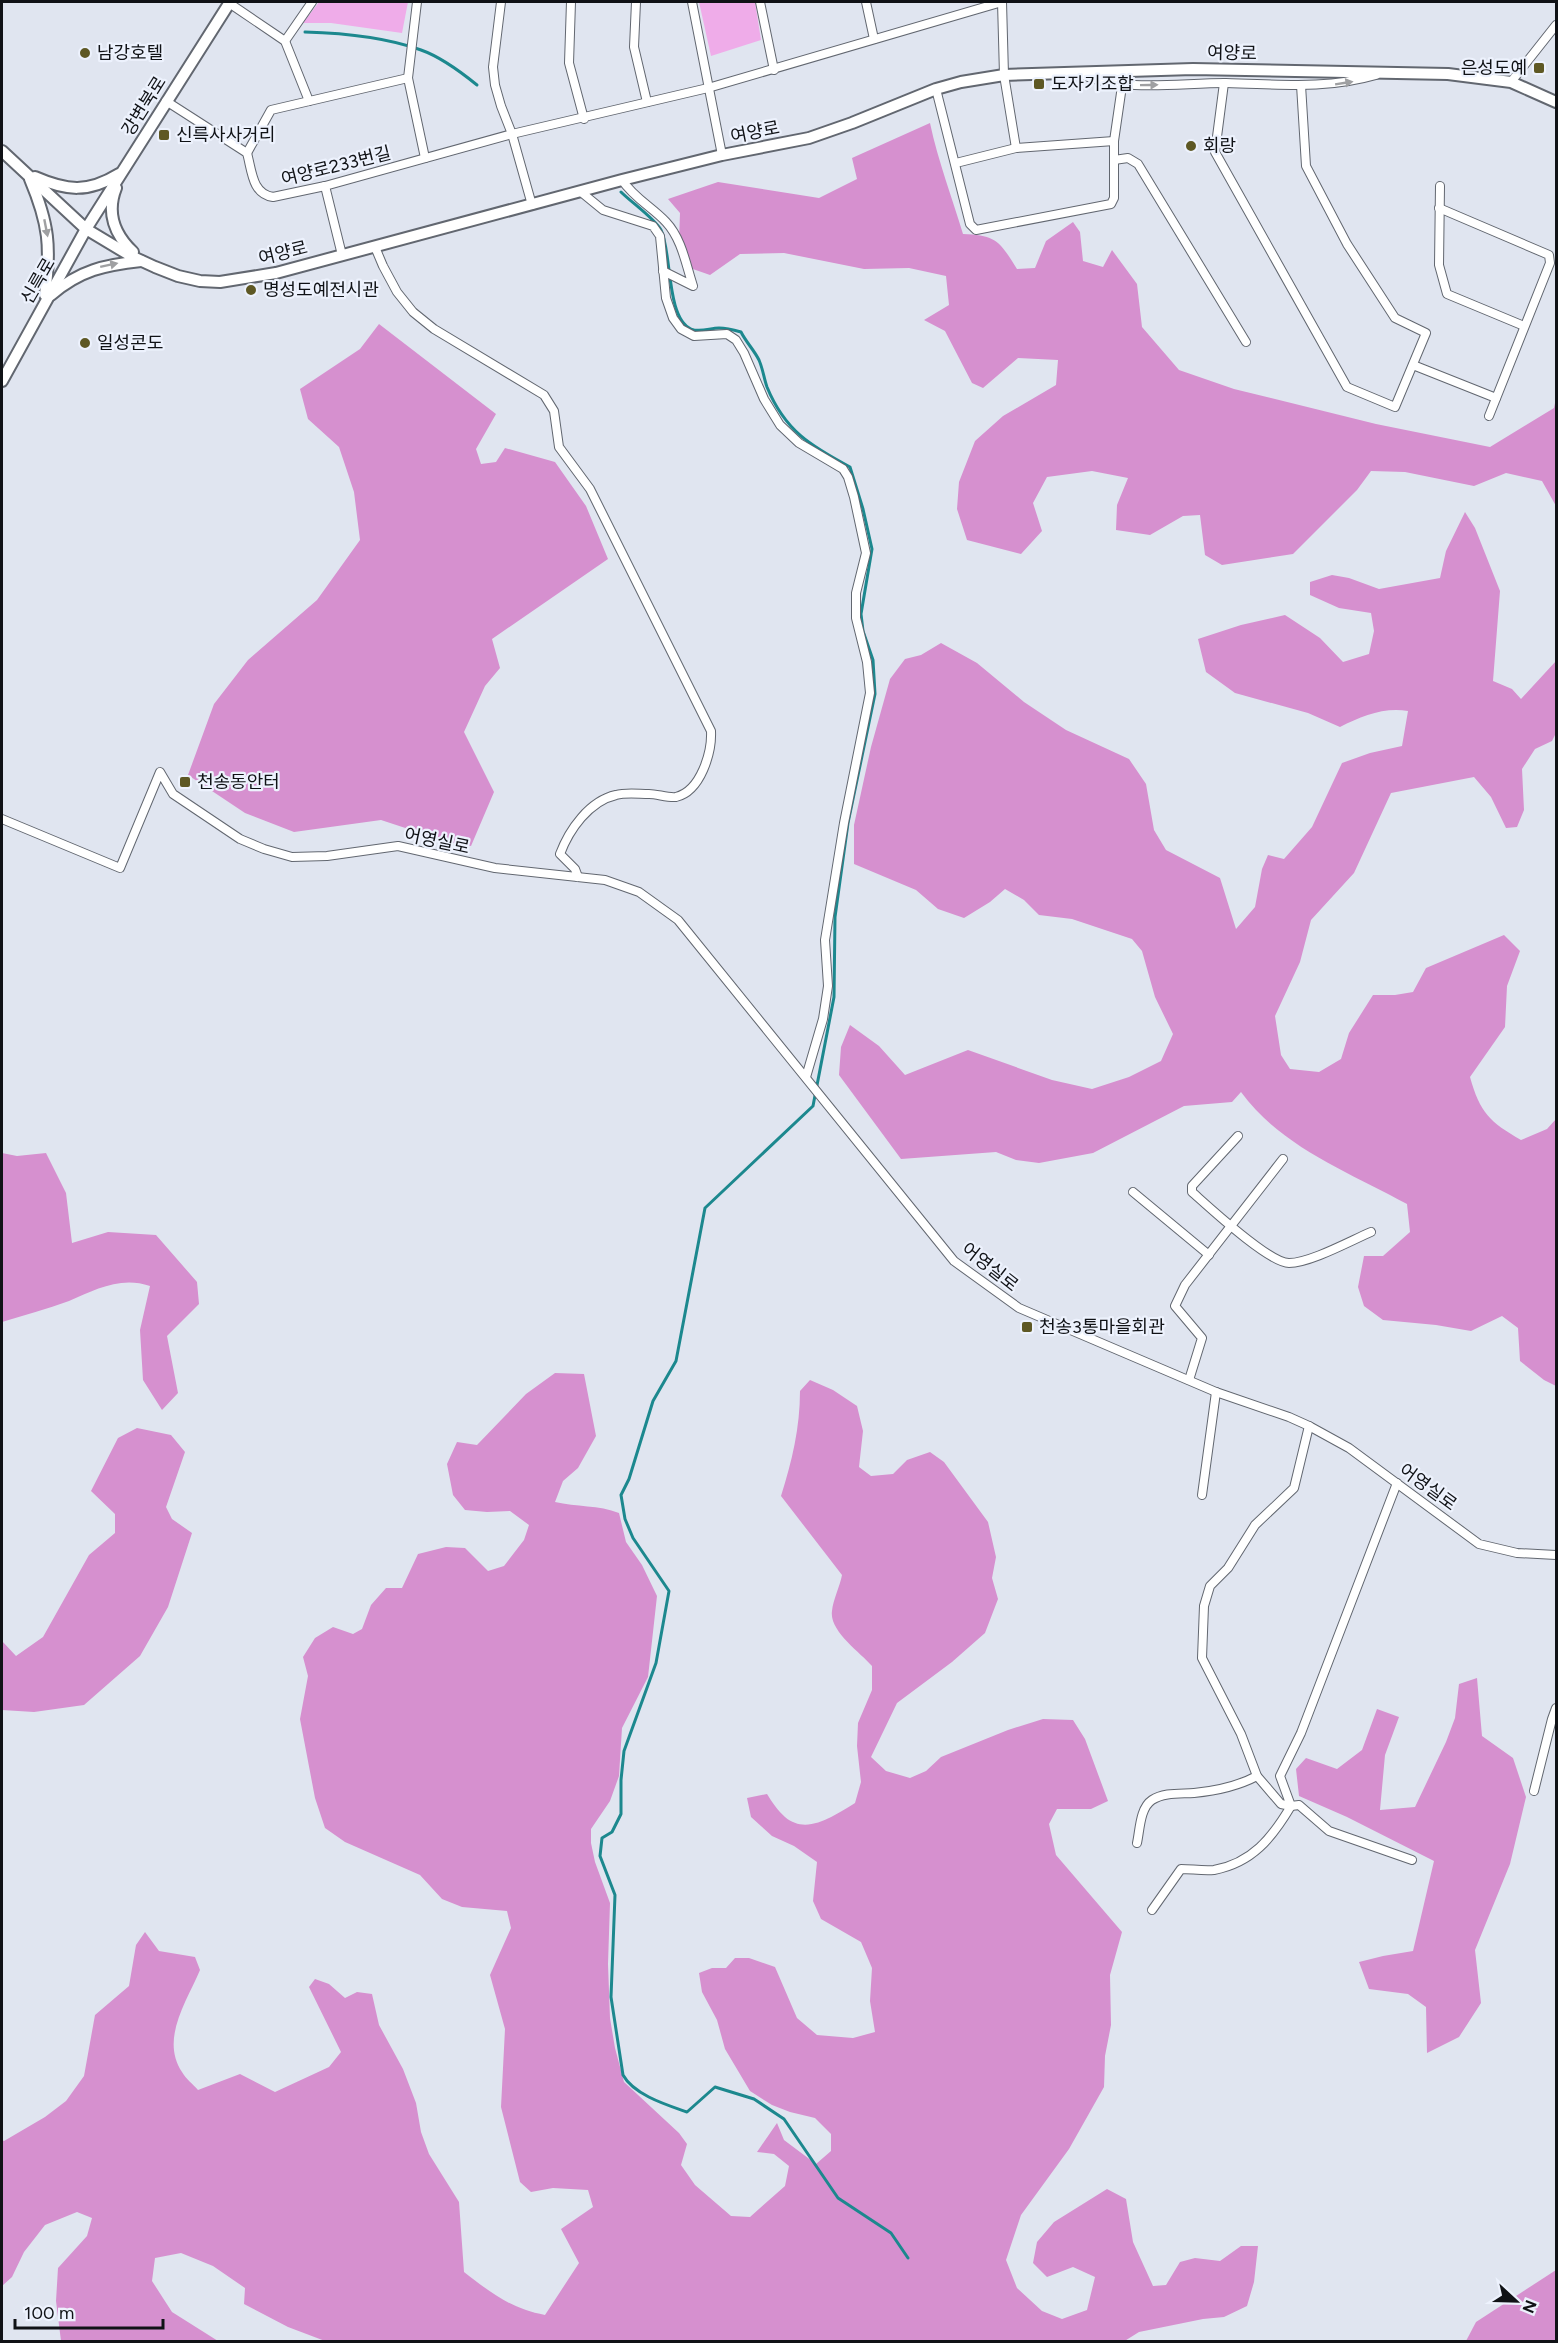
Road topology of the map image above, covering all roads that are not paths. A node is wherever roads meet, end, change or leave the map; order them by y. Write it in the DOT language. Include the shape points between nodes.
graph roads {
  1 [pos="230,2"];
  2 [pos="312,2"];
  3 [pos="417,2"];
  4 [pos="501,2"];
  5 [pos="571,2"];
  6 [pos="636,2"];
  7 [pos="692,2"];
  8 [pos="760,2"];
  9 [pos="866,2"];
  10 [pos="1002,2"];
  11 [pos="1557,26"];
  12 [pos="874,39"];
  13 [pos="285,41"];
  14 [pos="774,70"];
  15 [pos="1072,71"];
  16 [pos="1383,73"];
  17 [pos="1004,75"];
  18 [pos="408,78"];
  19 [pos="1510,82"];
  20 [pos="1224,83"];
  21 [pos="1301,85"];
  22 [pos="1122,86"];
  23 [pos="708,88"];
  24 [pos="936,89"];
  25 [pos="166,101"];
  26 [pos="309,101"];
  27 [pos="647,102"];
  28 [pos="1557,102"];
  29 [pos="584,119"];
  30 [pos="512,135"];
  31 [pos="1114,141"];
  32 [pos="1016,148"];
  33 [pos="2,151"];
  34 [pos="247,153"];
  35 [pos="722,155"];
  36 [pos="425,158"];
  37 [pos="1114,160"];
  38 [pos="956,163"];
  39 [pos="122,172"];
  40 [pos="27,173"];
  41 [pos="622,180"];
  42 [pos="325,186"];
  43 [pos="1440,186"];
  44 [pos="581,192"];
  45 [pos="532,205"];
  46 [pos="1439,208"];
  47 [pos="86,229"];
  48 [pos="375,247"];
  49 [pos="342,255"];
  50 [pos="142,261"];
  51 [pos="663,271"];
  52 [pos="45,300"];
  53 [pos="1524,326"];
  54 [pos="1246,342"];
  55 [pos="1413,365"];
  56 [pos="2,381"];
  57 [pos="1496,399"];
  58 [pos="1490,416"];
  59 [pos="2,819"];
  60 [pos="578,878"];
  61 [pos="808,1079"];
  62 [pos="1238,1136"];
  63 [pos="1283,1159"];
  64 [pos="1133,1192"];
  65 [pos="1232,1226"];
  66 [pos="1371,1232"];
  67 [pos="1209,1255"];
  68 [pos="1189,1380"];
  69 [pos="1216,1392"];
  70 [pos="1309,1426"];
  71 [pos="1397,1483"];
  72 [pos="1202,1495"];
  73 [pos="1557,1556"];
  74 [pos="1557,1708"];
  75 [pos="1257,1776"];
  76 [pos="1534,1791"];
  77 [pos="1291,1806"];
  78 [pos="1137,1843"];
  79 [pos="1412,1860"];
  80 [pos="1152,1910"];
  1 -- 13 [label="street"];
  1 -- 25 [label="street, 강변북로"];
  2 -- 13 [label="street"];
  3 -- 18 [label="street"];
  4 -- 30 [label="street" via="494,68 501,106"];
  5 -- 29 [label="street" via="569,63"];
  6 -- 27 [label="street" via="634,47"];
  7 -- 23 [label="street"];
  8 -- 14 [label="street"];
  9 -- 12 [label="street"];
  10 -- 12 [label="street, 여양로233번길"];
  10 -- 17 [label="street"];
  11 -- 19 [label="street"];
  12 -- 14 [label="street, 여양로233번길"];
  13 -- 26 [label="street"];
  14 -- 23 [label="street, 여양로233번길"];
  15 -- 16 [label="street, 여양로"];
  15 -- 17 [label="street, 여양로"];
  15 -- 22 [label="street"];
  16 -- 19 [label="street, 여양로" via="1448,74"];
  21 -- 16 [label="street, one-way" via="1349,83"];
  17 -- 24 [label="street, 여양로"];
  17 -- 32 [label="street"];
  18 -- 26 [label="street"];
  18 -- 36 [label="street"];
  19 -- 28 [label="street, 여양로"];
  20 -- 21 [label="street"];
  22 -- 20 [label="street, one-way"];
  20 -- 55 [label="street" via="1215,152 1347,387 1395,407"];
  21 -- 55 [label="street" via="1306,166 1347,244 1395,318 1426,333"];
  22 -- 31 [label="street"];
  23 -- 27 [label="street, 여양로233번길"];
  23 -- 35 [label="street"];
  24 -- 35 [label="street, 여양로" via="832,131"];
  24 -- 38 [label="street"];
  25 -- 34 [label="street"];
  25 -- 39 [label="street, 강변북로"];
  26 -- 34 [label="street" via="271,110"];
  27 -- 29 [label="street, 여양로233번길"];
  29 -- 30 [label="street, 여양로233번길"];
  30 -- 36 [label="street, 여양로233번길"];
  30 -- 45 [label="street"];
  31 -- 32 [label="street"];
  31 -- 37 [label="street"];
  32 -- 38 [label="street"];
  33 -- 40 [label="street, 여양로"];
  34 -- 42 [label="street, 여양로233번길" via="258,191 264,196"];
  35 -- 41 [label="street, 여양로"];
  36 -- 42 [label="street, 여양로233번길"];
  37 -- 38 [label="street" via="1111,204 976,230 970,224"];
  37 -- 54 [label="street" via="1128,158 1138,164"];
  39 -- 40 [label="street" via="97,186 73,189"];
  39 -- 47 [label="street, 강변북로"];
  39 -- 50 [label="street" via="113,196 113,221 123,243"];
  40 -- 47 [label="street, 여양로"];
  40 -- 52 [label="street, one-way" via="48,232"];
  41 -- 44 [label="street, 여양로"];
  41 -- 51 [label="street" via="668,224 678,240 693,286"];
  42 -- 49 [label="street"];
  43 -- 46 [label="street"];
  44 -- 45 [label="street, 여양로"];
  44 -- 51 [label="street" via="603,210 653,226 660,236"];
  45 -- 48 [label="street, 여양로"];
  46 -- 53 [label="street" via="1439,265 1447,294"];
  46 -- 53 [label="street" via="1549,255 1550,263"];
  47 -- 50 [label="street, 여양로"];
  47 -- 52 [label="street, 신륵로"];
  48 -- 49 [label="street, 여양로"];
  48 -- 60 [label="street" via="413,312 434,329 544,395 554,411 559,447 590,489 711,731 706,765 694,785 677,796 615,795 594,806 578,821 560,854"];
  49 -- 50 [label="street, 여양로" via="257,277 220,282 178,276"];
  52 -- 50 [label="street, one-way" via="80,274"];
  51 -- 61 [label="street" via="666,298 681,329 694,336 727,334 736,340 780,425 799,443 843,470 866,553 856,593 856,618 870,693 825,940 828,986 823,1019"];
  52 -- 56 [label="street, 신륵로"];
  53 -- 57 [label="street"];
  55 -- 57 [label="street"];
  57 -- 58 [label="street"];
  59 -- 60 [label="street, 어영실로" via="120,868 160,772 173,794 240,839 292,858 398,846 495,868"];
  60 -- 61 [label="street, 어영실로" via="605,880 639,892 678,920"];
  61 -- 68 [label="street, 어영실로" via="954,1261 1019,1308"];
  62 -- 65 [label="street" via="1192,1186 1192,1192"];
  63 -- 65 [label="street"];
  64 -- 67 [label="street"];
  65 -- 66 [label="street" via="1275,1259 1287,1263"];
  65 -- 67 [label="street"];
  67 -- 68 [label="street" via="1185,1285 1175,1306 1202,1338"];
  68 -- 69 [label="street, 어영실로"];
  69 -- 70 [label="street, 어영실로"];
  69 -- 72 [label="street"];
  70 -- 71 [label="street, 어영실로" via="1349,1448"];
  70 -- 75 [label="street" via="1294,1488 1256,1525 1228,1568 1210,1586 1204,1606 1202,1658 1241,1734"];
  71 -- 73 [label="street, 어영실로" via="1479,1544 1517,1553"];
  71 -- 77 [label="street" via="1301,1733 1280,1776"];
  74 -- 76 [label="street"];
  75 -- 77 [label="street" via="1281,1804"];
  75 -- 78 [label="street" via="1214,1791 1151,1800 1142,1814"];
  77 -- 79 [label="street" via="1299,1805 1329,1831"];
  77 -- 80 [label="street" via="1275,1833 1245,1860 1213,1870 1180,1869"];
}
